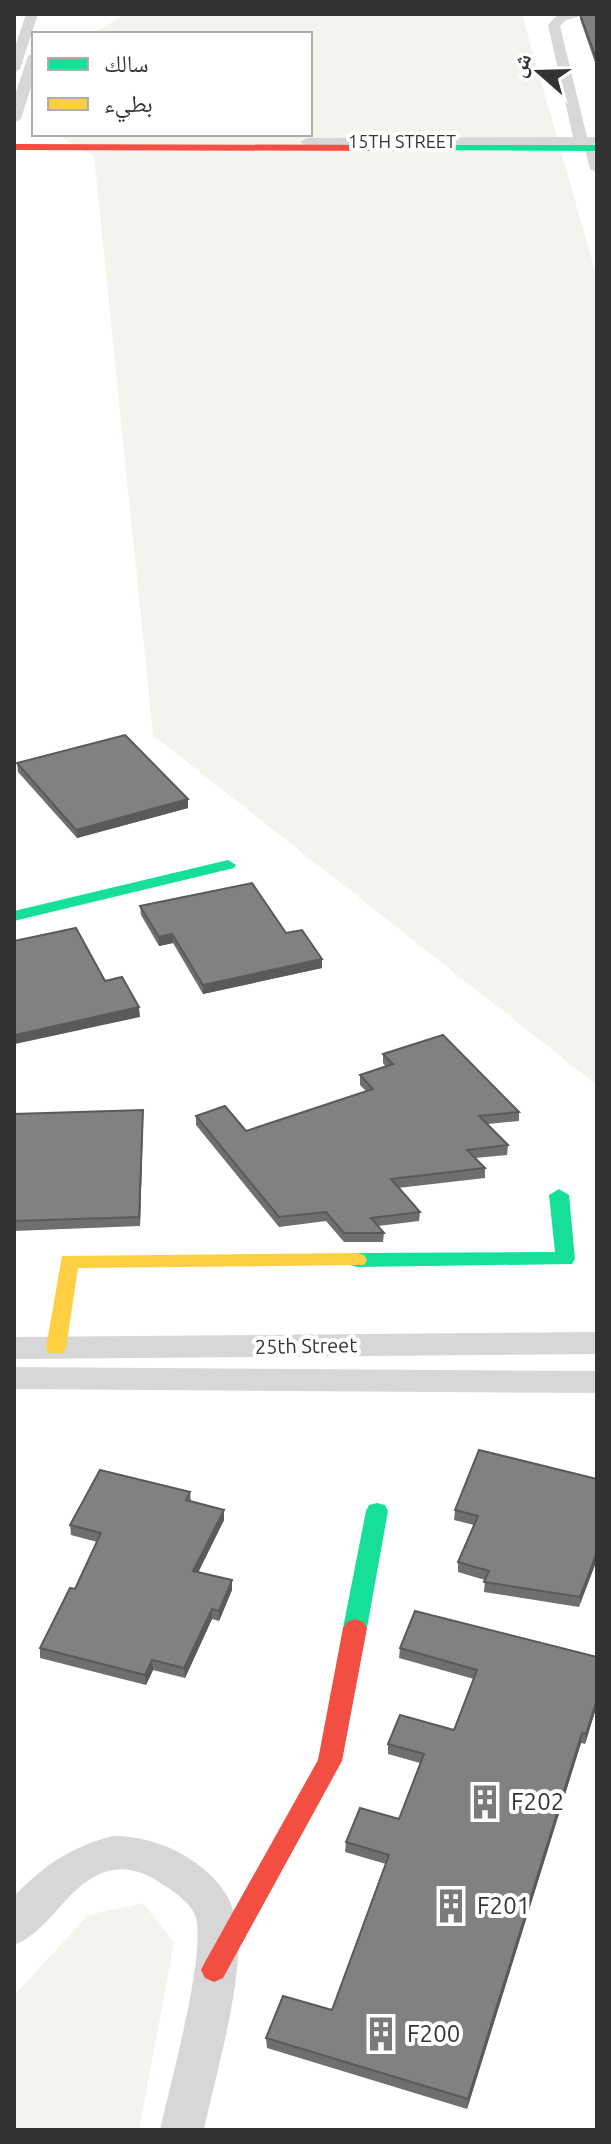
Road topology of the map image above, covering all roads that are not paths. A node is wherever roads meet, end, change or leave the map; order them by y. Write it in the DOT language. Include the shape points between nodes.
graph roads {
  1 [pos="32,14"];
  2 [pos="582,14"];
  3 [pos="597,22"];
  4 [pos="32,62"];
  5 [pos="580,68"];
  6 [pos="14,69"];
  7 [pos="14,119"];
  8 [pos="591,144"];
  9 [pos="14,145"];
  10 [pos="597,169"];
  11 [pos="228,865"];
  12 [pos="14,916"];
  13 [pos="559,1195"];
  14 [pos="597,1343"];
  15 [pos="14,1348"];
  16 [pos="56,1348"];
  17 [pos="14,1378"];
  18 [pos="597,1382"];
  19 [pos="377,1511"];
  20 [pos="14,1927"];
  21 [pos="214,1970"];
  22 [pos="182,2130"];
  1 -- 6 [label="street"];
  2 -- 8 [label="street" via="562,17 554,25"];
  3 -- 5 [label="street" via="567,28"];
  4 -- 7 [label="street"];
  8 -- 9 [label="street"];
  8 -- 10 [label="street"];
  11 -- 12 [label="street"];
  13 -- 16 [label="street" via="565,1259 69,1261"];
  14 -- 16 [label="street, 25th Street"];
  15 -- 16 [label="street, 25th Street"];
  17 -- 18 [label="street, 25th Street"];
  19 -- 21 [label="street" via="330,1761"];
  20 -- 21 [label="street" via="41,1893 80,1861 120,1850 166,1862 200,1889 216,1918"];
  21 -- 22 [label="street"];
}
